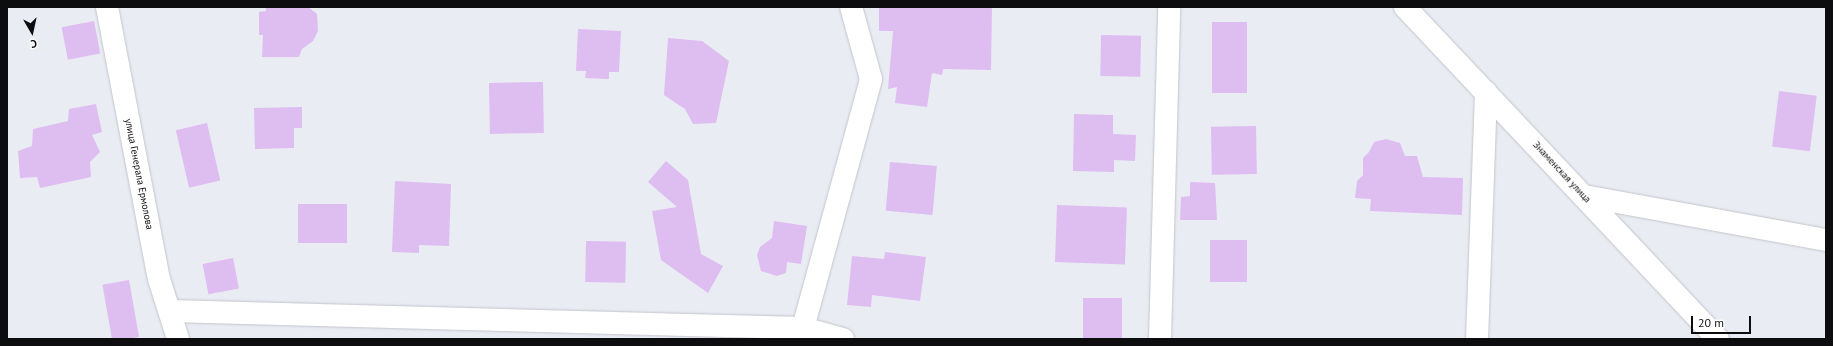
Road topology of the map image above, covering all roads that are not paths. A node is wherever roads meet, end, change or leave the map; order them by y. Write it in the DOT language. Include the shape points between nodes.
graph roads {
  1 [pos="107,7"];
  2 [pos="851,7"];
  3 [pos="1169,7"];
  4 [pos="1405,7"];
  5 [pos="1486,92"];
  6 [pos="1584,196"];
  7 [pos="1826,240"];
  8 [pos="170,311"];
  9 [pos="804,333"];
  10 [pos="178,339"];
  11 [pos="844,339"];
  12 [pos="1160,339"];
  13 [pos="1477,339"];
  14 [pos="1718,339"];
  1 -- 8 [label="street, улица Генерала Ермолова" via="159,279"];
  2 -- 9 [label="street" via="871,79"];
  3 -- 12 [label="street"];
  4 -- 5 [label="street, Знаменская улица"];
  5 -- 6 [label="street, Знаменская улица"];
  5 -- 13 [label="street"];
  6 -- 7 [label="street"];
  6 -- 14 [label="street, Знаменская улица"];
  8 -- 9 [label="street"];
  8 -- 10 [label="street, улица Генерала Ермолова"];
  9 -- 11 [label="street"];
}
